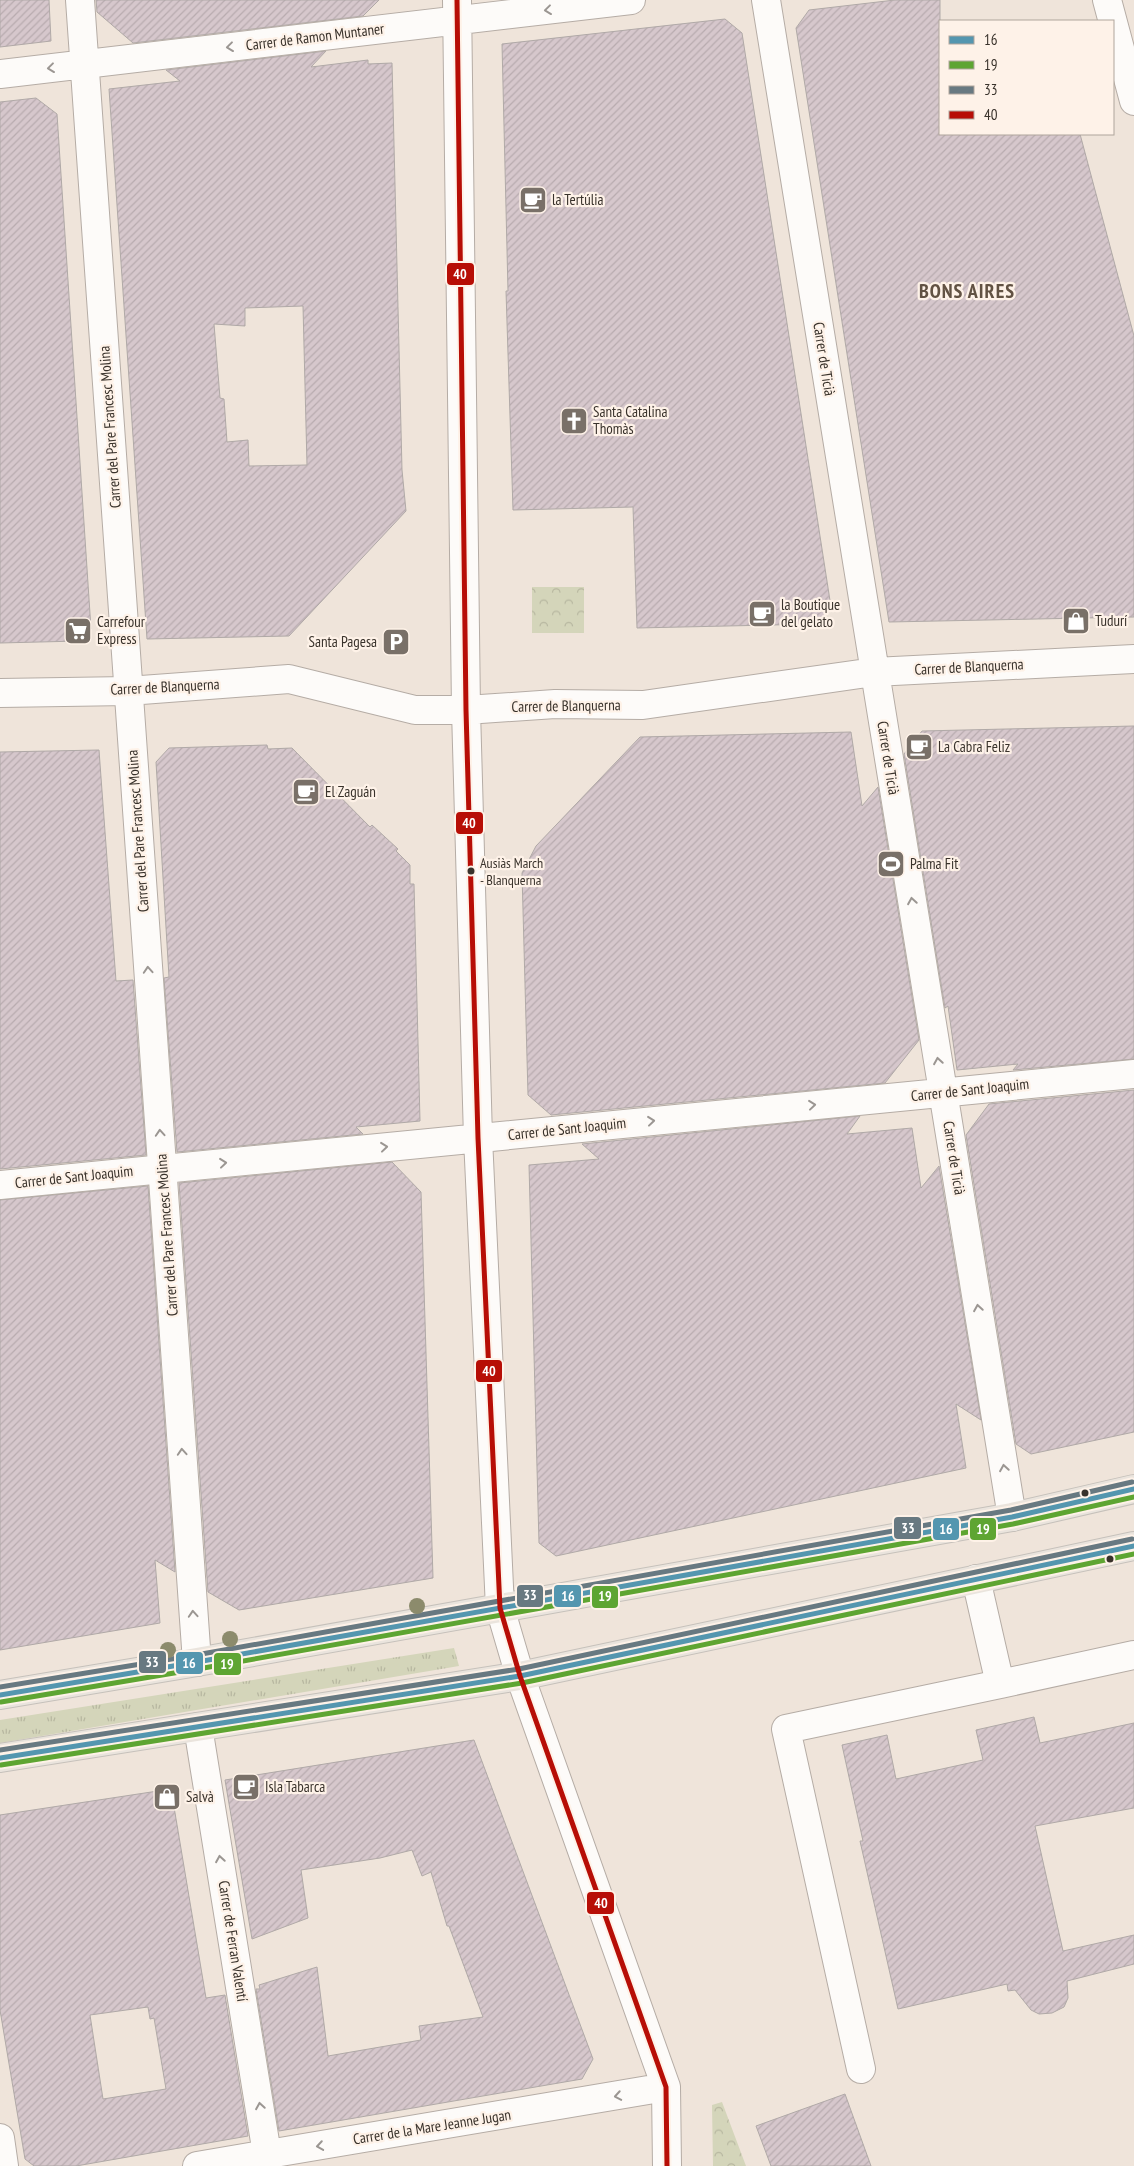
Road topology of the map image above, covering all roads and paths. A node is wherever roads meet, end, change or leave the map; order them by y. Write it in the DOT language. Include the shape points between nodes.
graph roads {
  1 [pos="80,0"];
  2 [pos="631,0"];
  3 [pos="766,0"];
  4 [pos="1108,0"];
  5 [pos="457,10"];
  6 [pos="1113,20"];
  7 [pos="1114,23"];
  8 [pos="84,64"];
  9 [pos="0,74"];
  10 [pos="1134,100"];
  11 [pos="1134,659"];
  12 [pos="874,672"];
  13 [pos="128,691"];
  14 [pos="0,693"];
  15 [pos="466,710"];
  16 [pos="1134,1074"];
  17 [pos="943,1093"];
  18 [pos="478,1138"];
  19 [pos="162,1168"];
  20 [pos="0,1184"];
  21 [pos="1134,1490"];
  22 [pos="1012,1517"];
  23 [pos="1134,1546"];
  24 [pos="976,1579"];
  25 [pos="500,1608"];
  26 [pos="1134,1655"];
  27 [pos="197,1662"];
  28 [pos="520,1676"];
  29 [pos="1000,1684"];
  30 [pos="0,1695"];
  31 [pos="198,1727"];
  32 [pos="0,1758"];
  33 [pos="860,2069"];
  34 [pos="666,2088"];
  35 [pos="0,2138"];
  36 [pos="267,2154"];
  37 [pos="4,2166"];
  38 [pos="197,2166"];
  39 [pos="667,2166"];
  1 -- 8 [label="street, Carrer del Pare Francesc Molina"];
  2 -- 5 [label="street, Carrer de Ramon Muntaner, one-way"];
  3 -- 12 [label="street, Carrer de Ticià"];
  4 -- 6 [label="street"];
  5 -- 8 [label="street, Carrer de Ramon Muntaner, one-way"];
  5 -- 15 [label="street"];
  7 -- 10 [label="street"];
  8 -- 9 [label="street, Carrer de Ramon Muntaner, one-way"];
  8 -- 13 [label="street, Carrer del Pare Francesc Molina"];
  11 -- 12 [label="street, Carrer de Blanquerna"];
  12 -- 15 [label="street, Carrer de Blanquerna" via="643,705 556,704"];
  17 -- 12 [label="street, Carrer de Ticià, one-way"];
  13 -- 14 [label="street, Carrer de Blanquerna"];
  13 -- 15 [label="street, Carrer de Blanquerna" via="289,679 415,710"];
  19 -- 13 [label="street, Carrer del Pare Francesc Molina, one-way"];
  15 -- 18 [label="street"];
  16 -- 17 [label="street, Carrer de Sant Joaquim"];
  18 -- 17 [label="street, Carrer de Sant Joaquim, one-way"];
  22 -- 17 [label="street, Carrer de Ticià, one-way"];
  19 -- 18 [label="street, Carrer de Sant Joaquim, one-way"];
  18 -- 25 [label="street"];
  19 -- 20 [label="street, Carrer de Sant Joaquim"];
  27 -- 19 [label="street, Carrer del Pare Francesc Molina, one-way"];
  21 -- 22 [label="main road"];
  22 -- 25 [label="main road"];
  23 -- 24 [label="main road"];
  24 -- 28 [label="main road"];
  24 -- 29 [label="street"];
  25 -- 27 [label="main road"];
  25 -- 28 [label="street"];
  26 -- 29 [label="street"];
  27 -- 30 [label="main road"];
  28 -- 31 [label="main road"];
  28 -- 34 [label="street"];
  29 -- 33 [label="street" via="786,1729"];
  31 -- 32 [label="main road"];
  36 -- 31 [label="street, Carrer de Ferran Valentí, one-way"];
  34 -- 36 [label="street, Carrer de la Mare Jeanne Jugan, one-way"];
  34 -- 39 [label="street"];
  35 -- 37 [label="street"];
  36 -- 38 [label="street, Carrer de la Mare Jeanne Jugan"];
}
